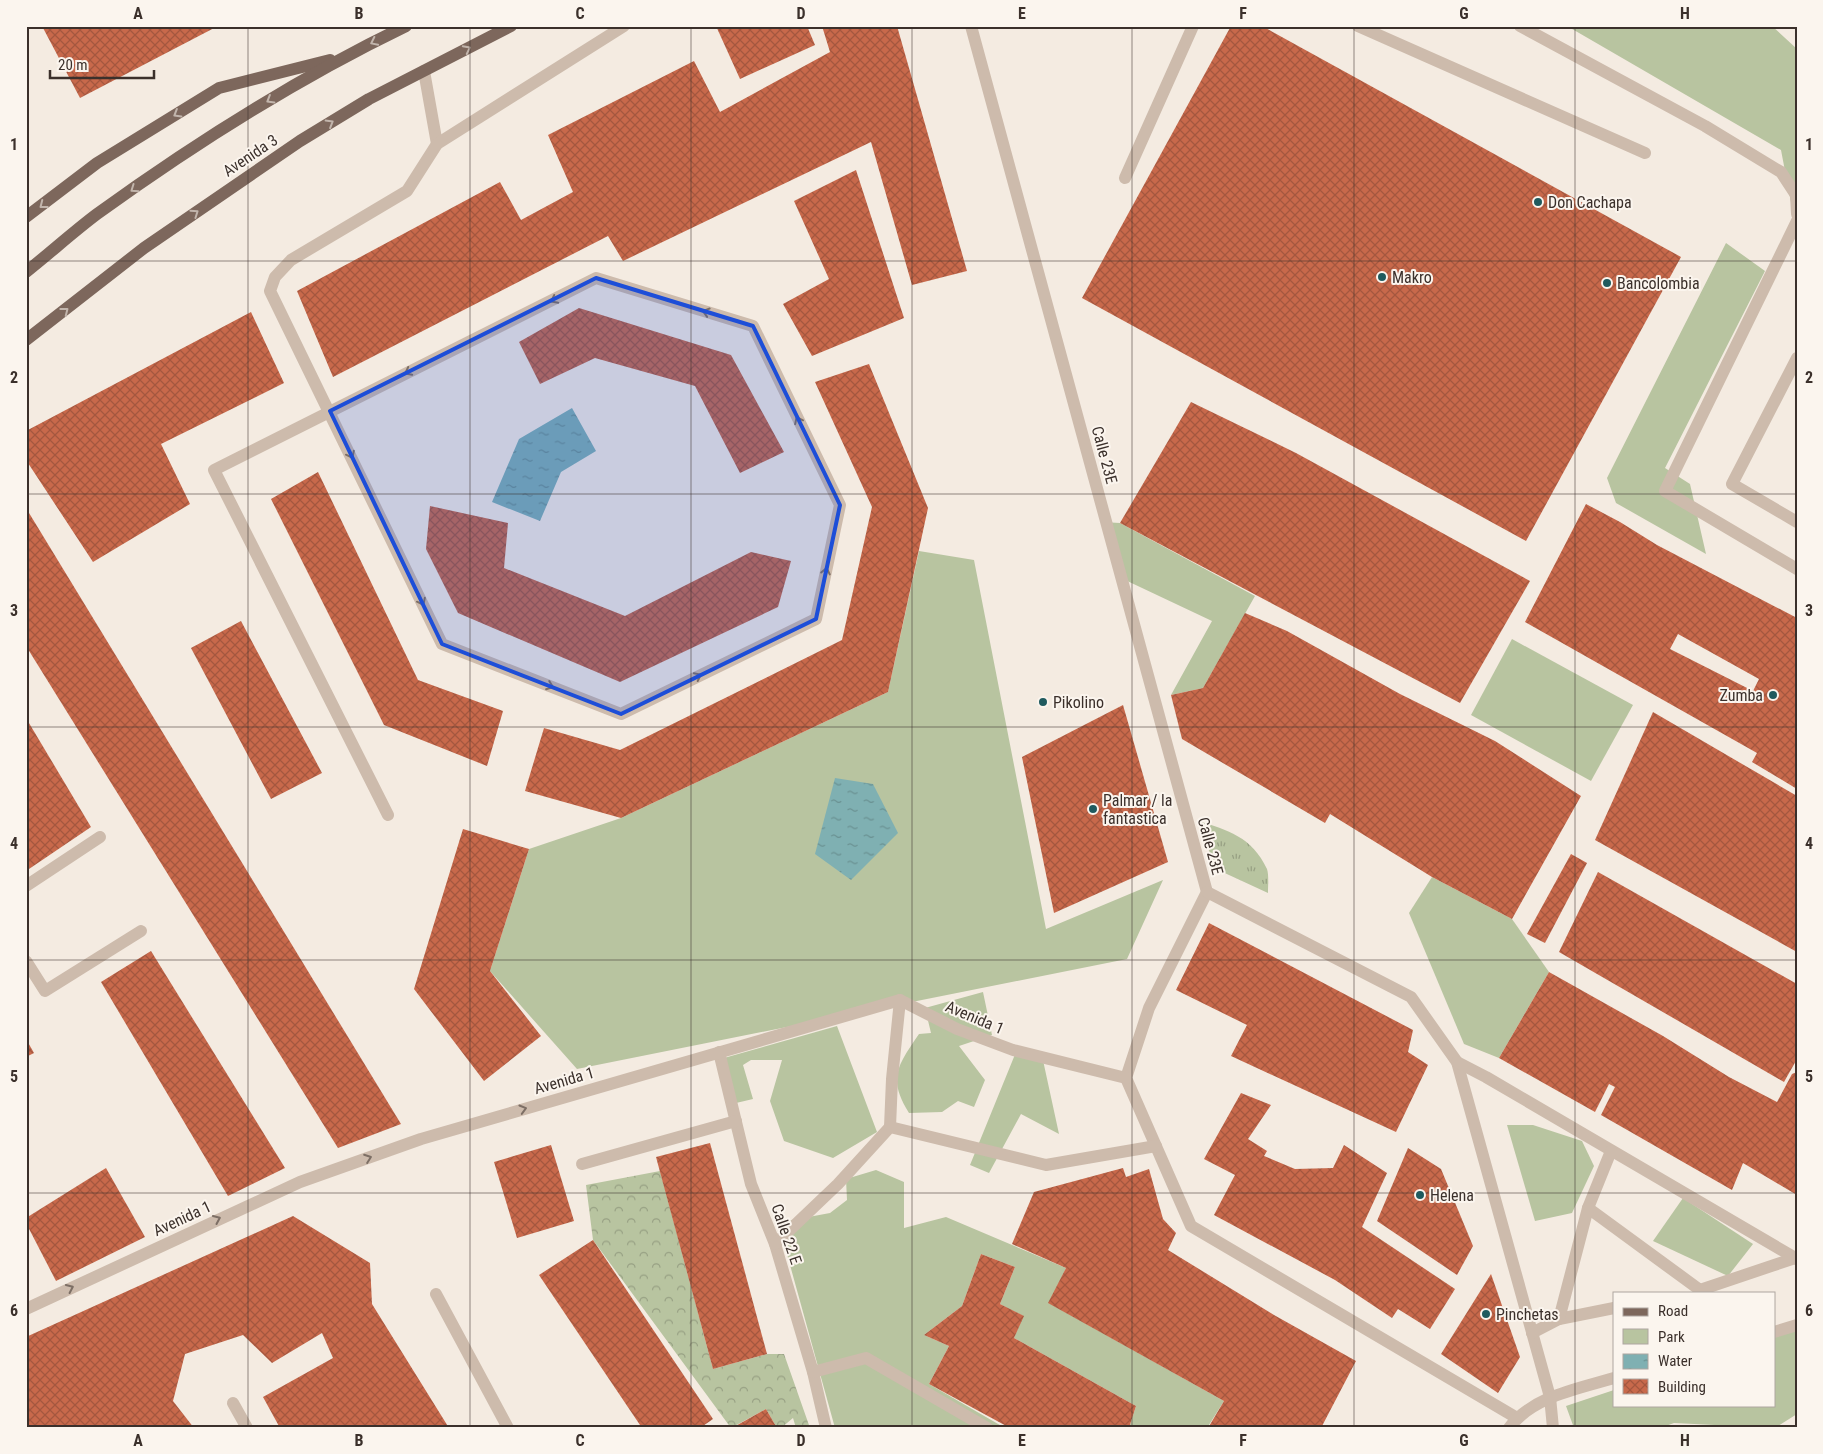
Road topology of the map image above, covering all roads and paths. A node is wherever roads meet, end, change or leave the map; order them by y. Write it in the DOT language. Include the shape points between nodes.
graph roads {
  1 [pos="406,26"];
  2 [pos="511,26"];
  3 [pos="624,26"];
  4 [pos="971,26"];
  5 [pos="1193,26"];
  6 [pos="1358,26"];
  7 [pos="1520,26"];
  8 [pos="342,57"];
  9 [pos="424,71"];
  10 [pos="437,144"];
  11 [pos="1645,153"];
  12 [pos="1125,178"];
  13 [pos="1797,214"];
  14 [pos="26,218"];
  15 [pos="1797,221"];
  16 [pos="26,272"];
  17 [pos="26,340"];
  18 [pos="1797,358"];
  19 [pos="330,411"];
  20 [pos="1797,522"];
  21 [pos="1797,569"];
  22 [pos="388,815"];
  23 [pos="100,837"];
  24 [pos="26,886"];
  25 [pos="1207,892"];
  26 [pos="141,931"];
  27 [pos="26,961"];
  28 [pos="900,1000"];
  29 [pos="719,1052"];
  30 [pos="1457,1062"];
  31 [pos="1126,1078"];
  32 [pos="736,1121"];
  33 [pos="890,1127"];
  34 [pos="1156,1146"];
  35 [pos="1611,1151"];
  36 [pos="582,1164"];
  37 [pos="1588,1208"];
  38 [pos="775,1244"];
  39 [pos="1796,1258"];
  40 [pos="1700,1290"];
  41 [pos="1691,1292"];
  42 [pos="436,1294"];
  43 [pos="1613,1308"];
  44 [pos="26,1309"];
  45 [pos="1559,1320"];
  46 [pos="1797,1325"];
  47 [pos="1776,1331"];
  48 [pos="1532,1333"];
  49 [pos="812,1372"];
  50 [pos="1613,1378"];
  51 [pos="1550,1397"];
  52 [pos="233,1403"];
  53 [pos="1513,1423"];
  54 [pos="247,1428"];
  55 [pos="508,1428"];
  56 [pos="826,1428"];
  57 [pos="986,1428"];
  58 [pos="1553,1428"];
  1 -- 8 [label="main road, one-way"];
  9 -- 2 [label="main road, Avenida 3, one-way"];
  3 -- 10 [label="street"];
  4 -- 25 [label="street, Calle 23E"];
  5 -- 12 [label="street"];
  6 -- 11 [label="street"];
  7 -- 13 [label="street" via="1705,126 1782,172 1796,195"];
  8 -- 14 [label="main road, one-way" via="218,88 97,163"];
  8 -- 16 [label="main road, one-way" via="204,141 96,215"];
  9 -- 10 [label="street"];
  17 -- 9 [label="main road, Avenida 3, one-way" via="144,248 283,152 369,99"];
  10 -- 19 [label="street" via="407,191 291,260 276,277 270,291"];
  15 -- 21 [label="street" via="1665,491"];
  18 -- 20 [label="street" via="1732,484"];
  19 -- 19 [label="street, one-way" via="442,644 621,714 816,619 840,505 753,326 596,278"];
  19 -- 22 [label="street" via="214,470"];
  23 -- 24 [label="street"];
  25 -- 30 [label="street" via="1411,997"];
  25 -- 31 [label="street" via="1149,1008"];
  26 -- 27 [label="street" via="45,991"];
  28 -- 29 [label="street, Avenida 1"];
  28 -- 31 [label="street, Avenida 1" via="957,1030 1013,1050"];
  28 -- 33 [label="street"];
  29 -- 32 [label="street, Calle 22 E"];
  44 -- 29 [label="street, Avenida 1, one-way" via="300,1182 421,1139"];
  30 -- 35 [label="street"];
  30 -- 48 [label="street"];
  31 -- 34 [label="street"];
  32 -- 36 [label="street"];
  32 -- 38 [label="street, Calle 22 E" via="752,1184"];
  33 -- 34 [label="street" via="1046,1166"];
  33 -- 38 [label="street" via="838,1184"];
  34 -- 53 [label="street" via="1191,1226"];
  35 -- 37 [label="street"];
  35 -- 39 [label="street"];
  37 -- 40 [label="street"];
  37 -- 45 [label="street"];
  38 -- 49 [label="street, Calle 22 E"];
  39 -- 40 [label="street"];
  40 -- 41 [label="street"];
  42 -- 55 [label="street"];
  43 -- 45 [label="street"];
  45 -- 48 [label="street"];
  46 -- 47 [label="street"];
  48 -- 51 [label="street"];
  49 -- 56 [label="street, Calle 22 E"];
  49 -- 57 [label="street" via="866,1358"];
  50 -- 51 [label="street"];
  51 -- 53 [label="street"];
  51 -- 58 [label="street"];
  52 -- 54 [label="street"];
}
